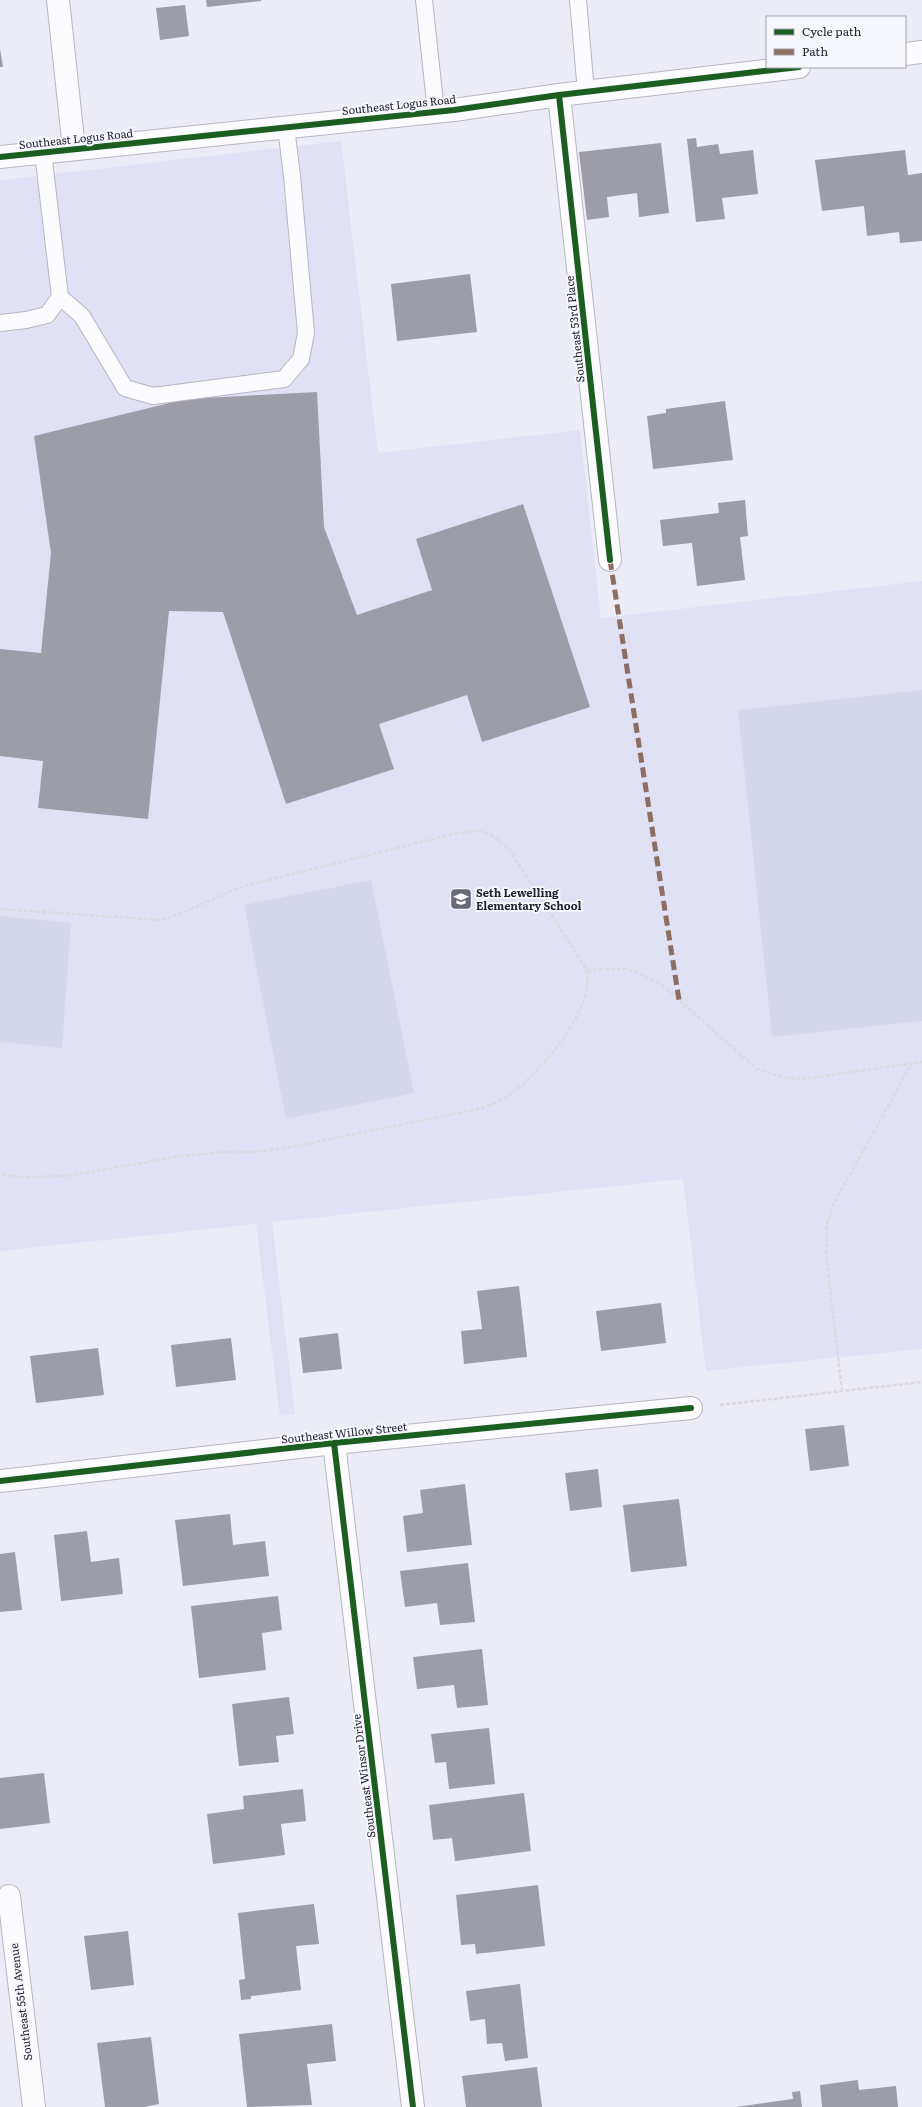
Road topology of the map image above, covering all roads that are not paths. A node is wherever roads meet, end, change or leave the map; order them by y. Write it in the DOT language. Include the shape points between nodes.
graph roads {
  1 [pos="58,0"];
  2 [pos="424,0"];
  3 [pos="578,0"];
  4 [pos="922,52"];
  5 [pos="906,54"];
  6 [pos="790,68"];
  7 [pos="586,92"];
  8 [pos="559,95"];
  9 [pos="436,112"];
  10 [pos="286,127"];
  11 [pos="74,148"];
  12 [pos="43,152"];
  13 [pos="0,157"];
  14 [pos="60,298"];
  15 [pos="0,323"];
  16 [pos="610,560"];
  17 [pos="691,1408"];
  18 [pos="334,1443"];
  19 [pos="0,1481"];
  20 [pos="9,1896"];
  21 [pos="34,2107"];
  22 [pos="413,2107"];
  1 -- 11 [label="street"];
  2 -- 9 [label="lane"];
  3 -- 7 [label="lane"];
  4 -- 5 [label="street"];
  6 -- 7 [label="street, Southeast Logus Road"];
  7 -- 8 [label="street, Southeast Logus Road"];
  8 -- 9 [label="street, Southeast Logus Road"];
  8 -- 16 [label="street, Southeast 53rd Place"];
  9 -- 10 [label="street, Southeast Logus Road"];
  10 -- 11 [label="street, Southeast Logus Road"];
  10 -- 14 [label="lane" via="306,333 301,359 284,379 153,396 125,388 82,316"];
  11 -- 12 [label="street, Southeast Logus Road"];
  12 -- 13 [label="street, Southeast Logus Road"];
  12 -- 14 [label="lane"];
  14 -- 15 [label="lane" via="47,315"];
  17 -- 18 [label="street, Southeast Willow Street"];
  18 -- 19 [label="street, Southeast Willow Street"];
  18 -- 22 [label="street, Southeast Winsor Drive"];
  20 -- 21 [label="street, Southeast 55th Avenue"];
}
